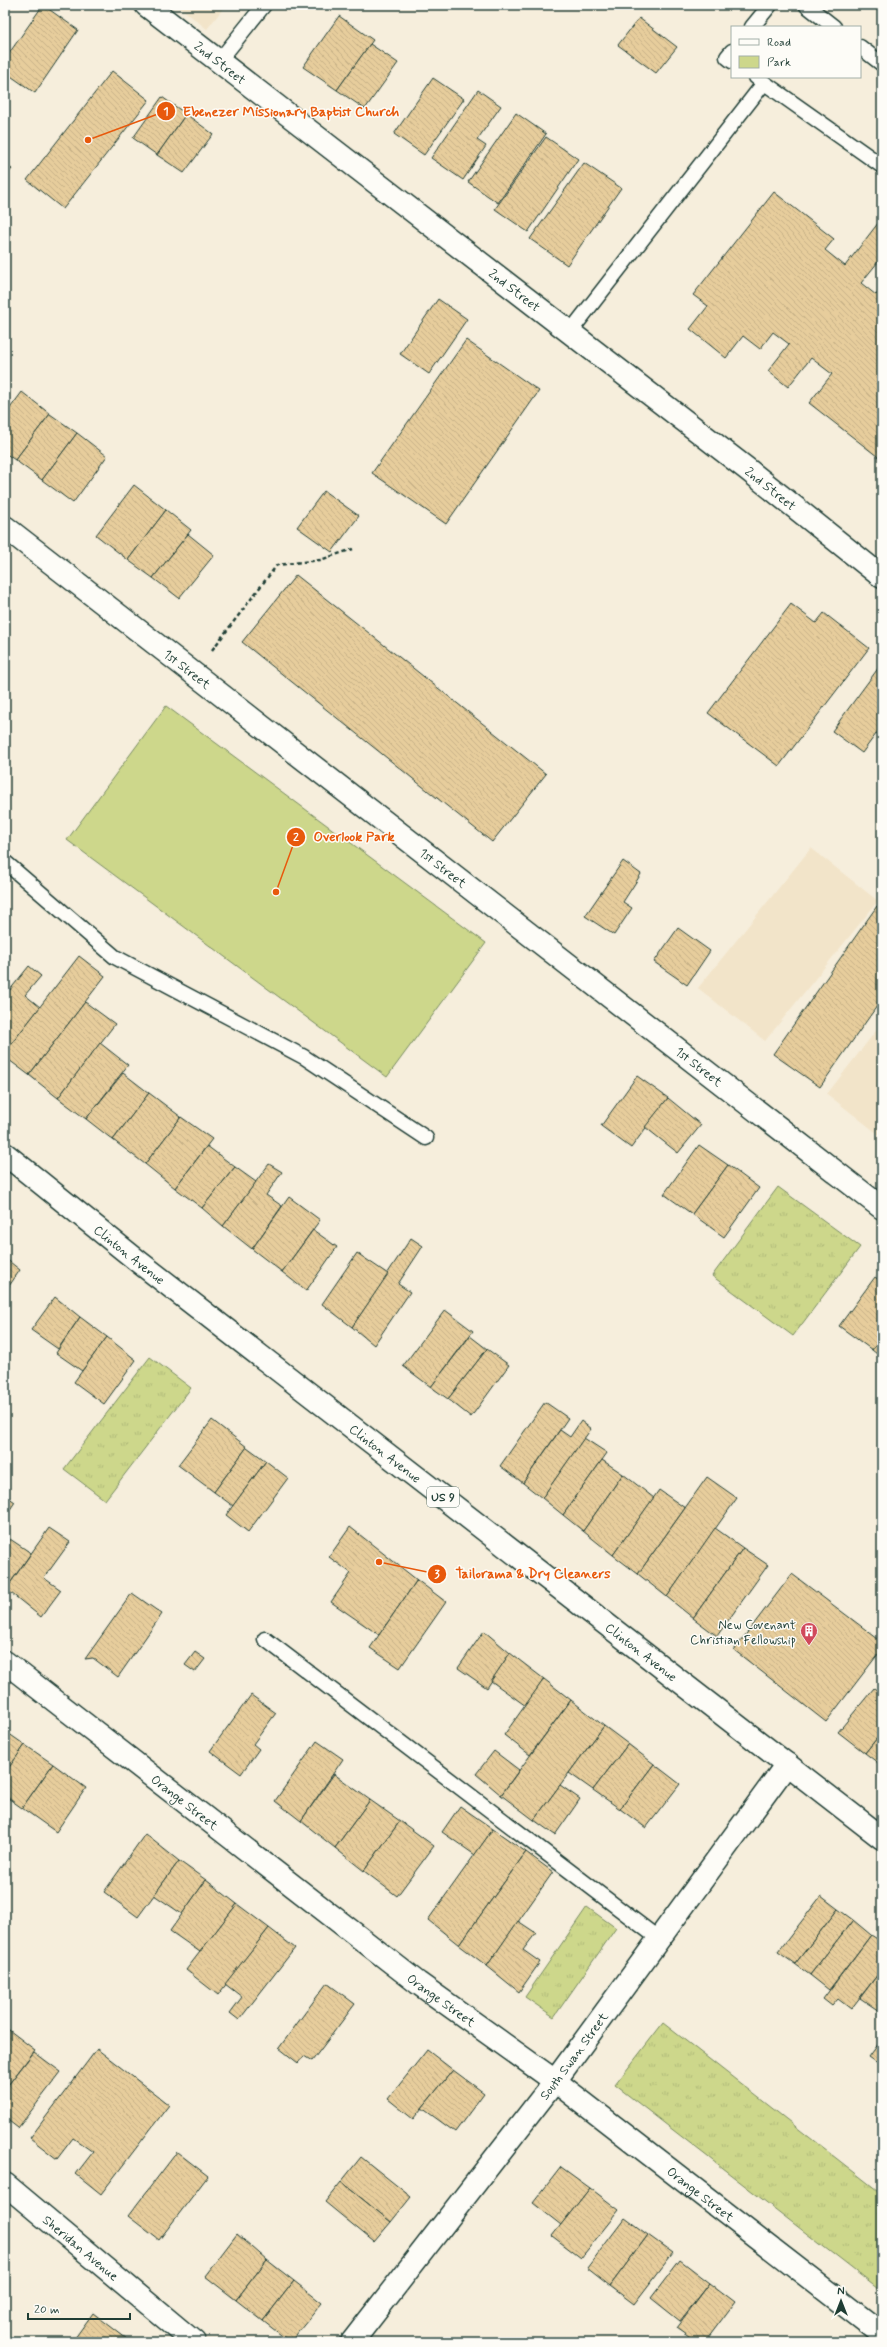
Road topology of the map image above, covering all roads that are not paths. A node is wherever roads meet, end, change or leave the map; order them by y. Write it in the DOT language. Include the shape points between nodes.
graph roads {
  1 [pos="146,5"];
  2 [pos="264,5"];
  3 [pos="770,5"];
  4 [pos="806,5"];
  5 [pos="753,26"];
  6 [pos="833,26"];
  7 [pos="861,48"];
  8 [pos="731,52"];
  9 [pos="731,60"];
  10 [pos="220,61"];
  11 [pos="882,64"];
  12 [pos="760,80"];
  13 [pos="882,166"];
  14 [pos="570,332"];
  15 [pos="5,527"];
  16 [pos="882,577"];
  17 [pos="5,862"];
  18 [pos="426,1138"];
  19 [pos="5,1154"];
  20 [pos="882,1208"];
  21 [pos="265,1639"];
  22 [pos="5,1662"];
  23 [pos="787,1764"];
  24 [pos="882,1838"];
  25 [pos="659,1939"];
  26 [pos="555,2081"];
  27 [pos="5,2184"];
  28 [pos="882,2334"];
  29 [pos="194,2342"];
  30 [pos="352,2342"];
  1 -- 10 [label="street, 2nd Street"];
  2 -- 10 [label="lane"];
  3 -- 5 [label="lane"];
  4 -- 6 [label="lane"];
  7 -- 11 [label="lane"];
  8 -- 9 [label="lane" via="727,57"];
  10 -- 14 [label="street, 2nd Street"];
  12 -- 13 [label="lane"];
  12 -- 14 [label="lane"];
  14 -- 16 [label="street, 2nd Street"];
  15 -- 20 [label="street, 1st Street"];
  17 -- 18 [label="lane" via="115,957 304,1057"];
  19 -- 23 [label="street, Clinton Avenue / US 9" via="139,1262"];
  21 -- 25 [label="lane"];
  22 -- 26 [label="street, Orange Street" via="418,1983"];
  23 -- 24 [label="street, Clinton Avenue / US 9"];
  23 -- 25 [label="street, South Swan Street"];
  25 -- 26 [label="street, South Swan Street"];
  26 -- 28 [label="street, Orange Street"];
  26 -- 30 [label="street, South Swan Street"];
  27 -- 29 [label="street, Sheridan Avenue"];
}
